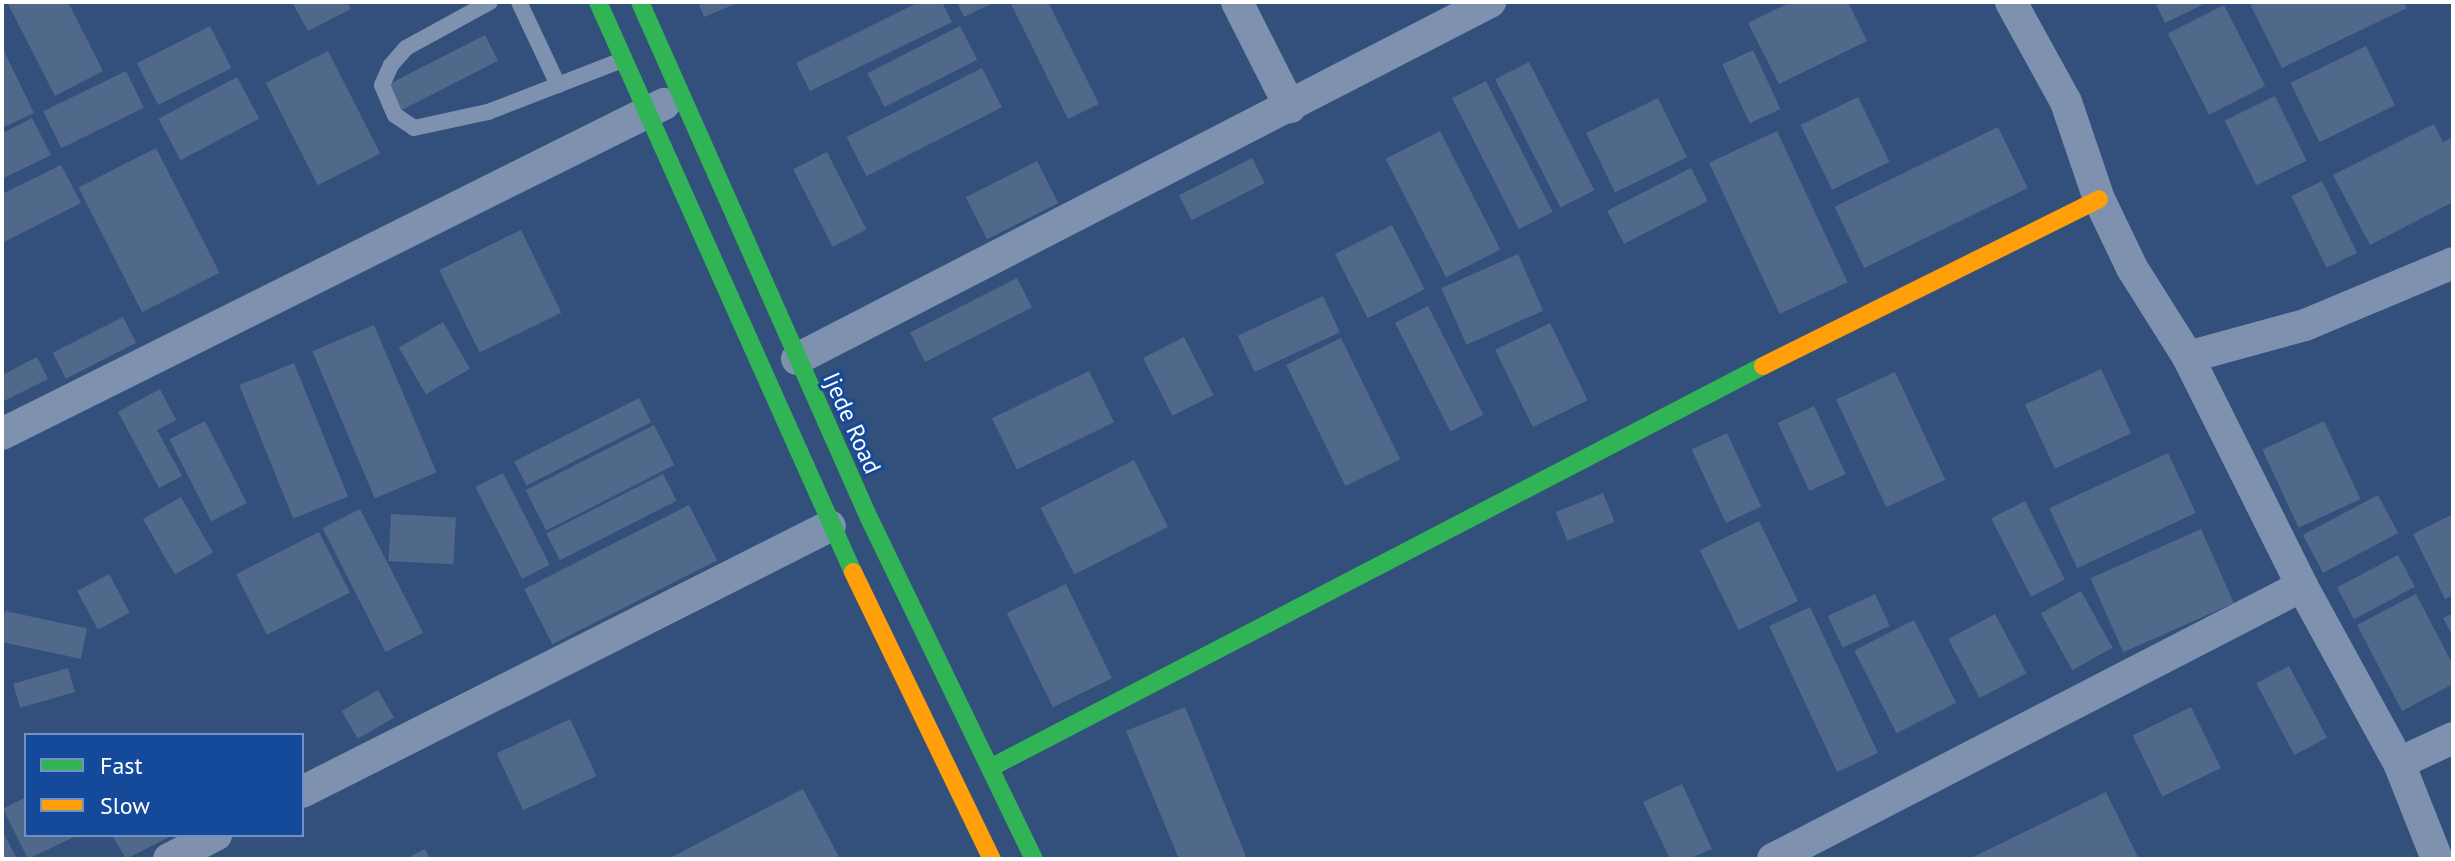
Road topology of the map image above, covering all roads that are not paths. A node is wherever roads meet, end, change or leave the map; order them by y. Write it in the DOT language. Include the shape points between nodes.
graph roads {
  1 [pos="490,2"];
  2 [pos="519,2"];
  3 [pos="598,2"];
  4 [pos="640,2"];
  5 [pos="1237,2"];
  6 [pos="1490,2"];
  7 [pos="2011,2"];
  8 [pos="622,60"];
  9 [pos="558,85"];
  10 [pos="678,97"];
  11 [pos="1290,107"];
  12 [pos="644,113"];
  13 [pos="2099,199"];
  14 [pos="2453,263"];
  15 [pos="2188,357"];
  16 [pos="797,359"];
  17 [pos="2,434"];
  18 [pos="830,526"];
  19 [pos="2302,586"];
  20 [pos="2453,738"];
  21 [pos="2399,763"];
  22 [pos="990,768"];
  23 [pos="304,791"];
  24 [pos="212,837"];
  25 [pos="169,859"];
  26 [pos="992,859"];
  27 [pos="1034,859"];
  28 [pos="1773,859"];
  29 [pos="2437,859"];
  1 -- 9 [label="lane" via="406,48 391,65 382,85 395,115 414,128 488,112"];
  2 -- 9 [label="lane"];
  3 -- 8 [label="main road"];
  4 -- 10 [label="main road, Ijede Road"];
  5 -- 11 [label="street"];
  6 -- 11 [label="street"];
  7 -- 13 [label="street" via="2066,102"];
  8 -- 9 [label="lane"];
  8 -- 12 [label="main road"];
  10 -- 12 [label="street"];
  10 -- 16 [label="main road, Ijede Road"];
  11 -- 16 [label="street"];
  12 -- 17 [label="street"];
  12 -- 18 [label="main road"];
  13 -- 15 [label="street" via="2132,268"];
  13 -- 22 [label="main road" via="1606,444 1305,608"];
  14 -- 15 [label="street" via="2305,325"];
  15 -- 19 [label="street"];
  16 -- 22 [label="main road, Ijede Road"];
  18 -- 23 [label="street"];
  18 -- 26 [label="main road"];
  19 -- 21 [label="street"];
  19 -- 28 [label="street"];
  20 -- 21 [label="street"];
  21 -- 29 [label="street"];
  22 -- 27 [label="main road, Ijede Road"];
  24 -- 25 [label="street"];
}
